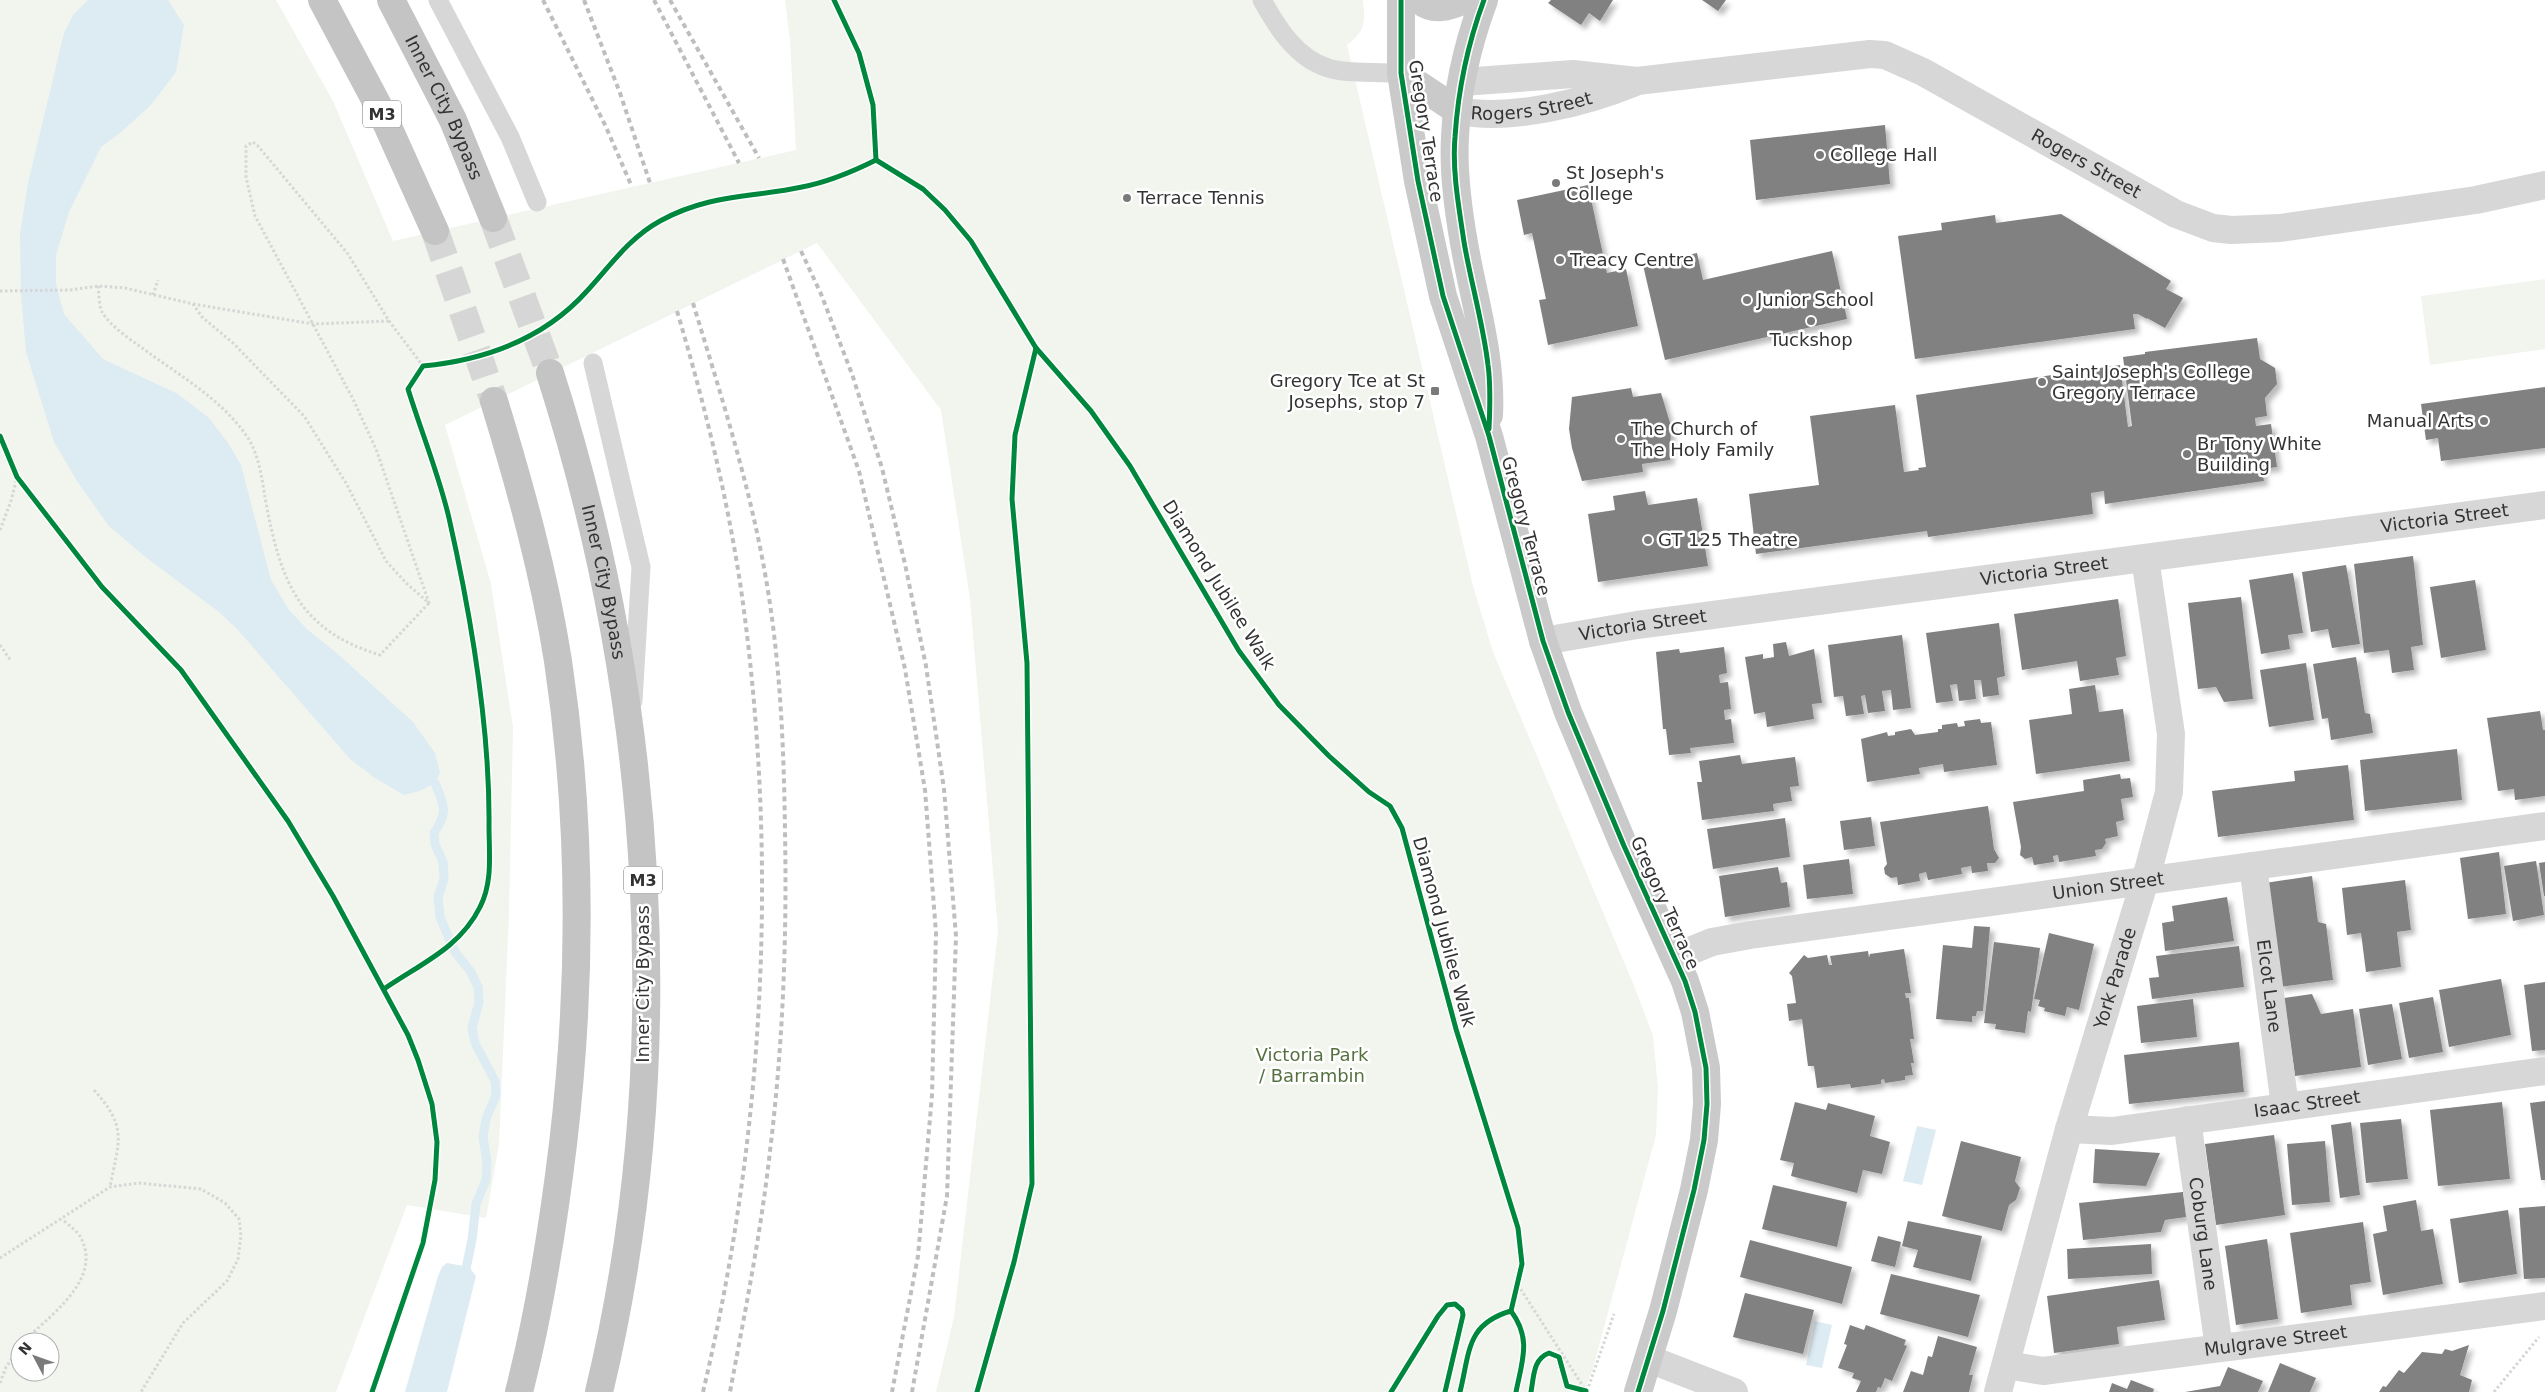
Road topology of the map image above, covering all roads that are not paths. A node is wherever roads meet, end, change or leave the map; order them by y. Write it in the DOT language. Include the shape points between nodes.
graph roads {
  1 [pos="322,0"];
  2 [pos="391,0"];
  3 [pos="438,0"];
  4 [pos="1262,0"];
  5 [pos="1401,0"];
  6 [pos="1419,0"];
  7 [pos="1465,0"];
  8 [pos="1484,0"];
  9 [pos="1401,74"];
  10 [pos="1637,81"];
  11 [pos="1462,82"];
  12 [pos="1458,111"];
  13 [pos="2545,185"];
  14 [pos="537,202"];
  15 [pos="493,218"];
  16 [pos="435,231"];
  17 [pos="593,363"];
  18 [pos="550,373"];
  19 [pos="494,401"];
  20 [pos="1489,436"];
  21 [pos="2545,505"];
  22 [pos="2145,558"];
  23 [pos="1543,642"];
  24 [pos="631,738"];
  25 [pos="2545,826"];
  26 [pos="2253,866"];
  27 [pos="2145,880"];
  28 [pos="1675,957"];
  29 [pos="2545,1071"];
  30 [pos="2285,1106"];
  31 [pos="2187,1120"];
  32 [pos="2069,1129"];
  33 [pos="2544,1319"];
  34 [pos="2219,1348"];
  35 [pos="1649,1359"];
  36 [pos="2006,1365"];
  37 [pos="519,1392"];
  38 [pos="599,1392"];
  39 [pos="1638,1392"];
  40 [pos="1734,1392"];
  41 [pos="1998,1392"];
  1 -- 16 [label="highway, M3" via="380,109"];
  2 -- 15 [label="highway, Inner City Bypass" via="453,120"];
  3 -- 14 [label="lane" via="510,137"];
  4 -- 9 [label="lane" via="1289,41 1308,58 1328,68 1344,71"];
  5 -- 9 [label="main road, Gregory Terrace"];
  6 -- 7 [label="main road" via="1434,8 1450,7"];
  8 -- 11 [label="main road, Gregory Terrace"];
  9 -- 11 [label="main road, Rogers Street"];
  9 -- 12 [label="main road, Rogers Street"];
  9 -- 20 [label="main road, Gregory Terrace" via="1431,251 1457,343"];
  10 -- 11 [label="street, Rogers Street" via="1573,74"];
  10 -- 12 [label="street, Rogers Street" via="1571,104 1484,114"];
  10 -- 13 [label="street, Rogers Street" via="1842,56 1885,55 1922,72 2176,214 2213,228 2280,228 2476,200"];
  11 -- 12 [label="main road, Gregory Terrace"];
  12 -- 20 [label="main road, Gregory Terrace" via="1455,137 1459,205 1488,365"];
  17 -- 24 [label="lane" via="641,567"];
  18 -- 24 [label="highway, Inner City Bypass / M3" via="592,522"];
  19 -- 37 [label="highway" via="526,507 558,660 567,736 578,916 571,1073 561,1166 547,1267"];
  20 -- 23 [label="main road, Gregory Terrace"];
  21 -- 22 [label="street, Victoria Street"];
  22 -- 23 [label="street, Victoria Street" via="1637,626"];
  22 -- 27 [label="street, York Parade" via="2171,734 2169,792"];
  23 -- 28 [label="main road, Gregory Terrace" via="1568,712 1624,846"];
  24 -- 38 [label="highway, Inner City Bypass / M3" via="642,836 644,1025 640,1131 627,1252"];
  25 -- 26 [label="street, Union Street"];
  26 -- 27 [label="street, Union Street"];
  26 -- 30 [label="street, Elcot Lane"];
  27 -- 28 [label="street, Union Street" via="1722,940"];
  27 -- 32 [label="street, York Parade"];
  28 -- 35 [label="main road, Gregory Terrace" via="1701,1037 1707,1104 1694,1190"];
  29 -- 30 [label="street, Isaac Street"];
  30 -- 31 [label="street, Isaac Street"];
  31 -- 32 [label="street, Isaac Street" via="2112,1131"];
  31 -- 34 [label="street, Coburg Lane"];
  32 -- 36 [label="street, York Parade"];
  33 -- 34 [label="street, Mulgrave Street"];
  34 -- 36 [label="street, Mulgrave Street" via="2043,1371"];
  35 -- 39 [label="main road, Gregory Terrace"];
  35 -- 40 [label="street"];
  36 -- 41 [label="street, York Parade"];
}
